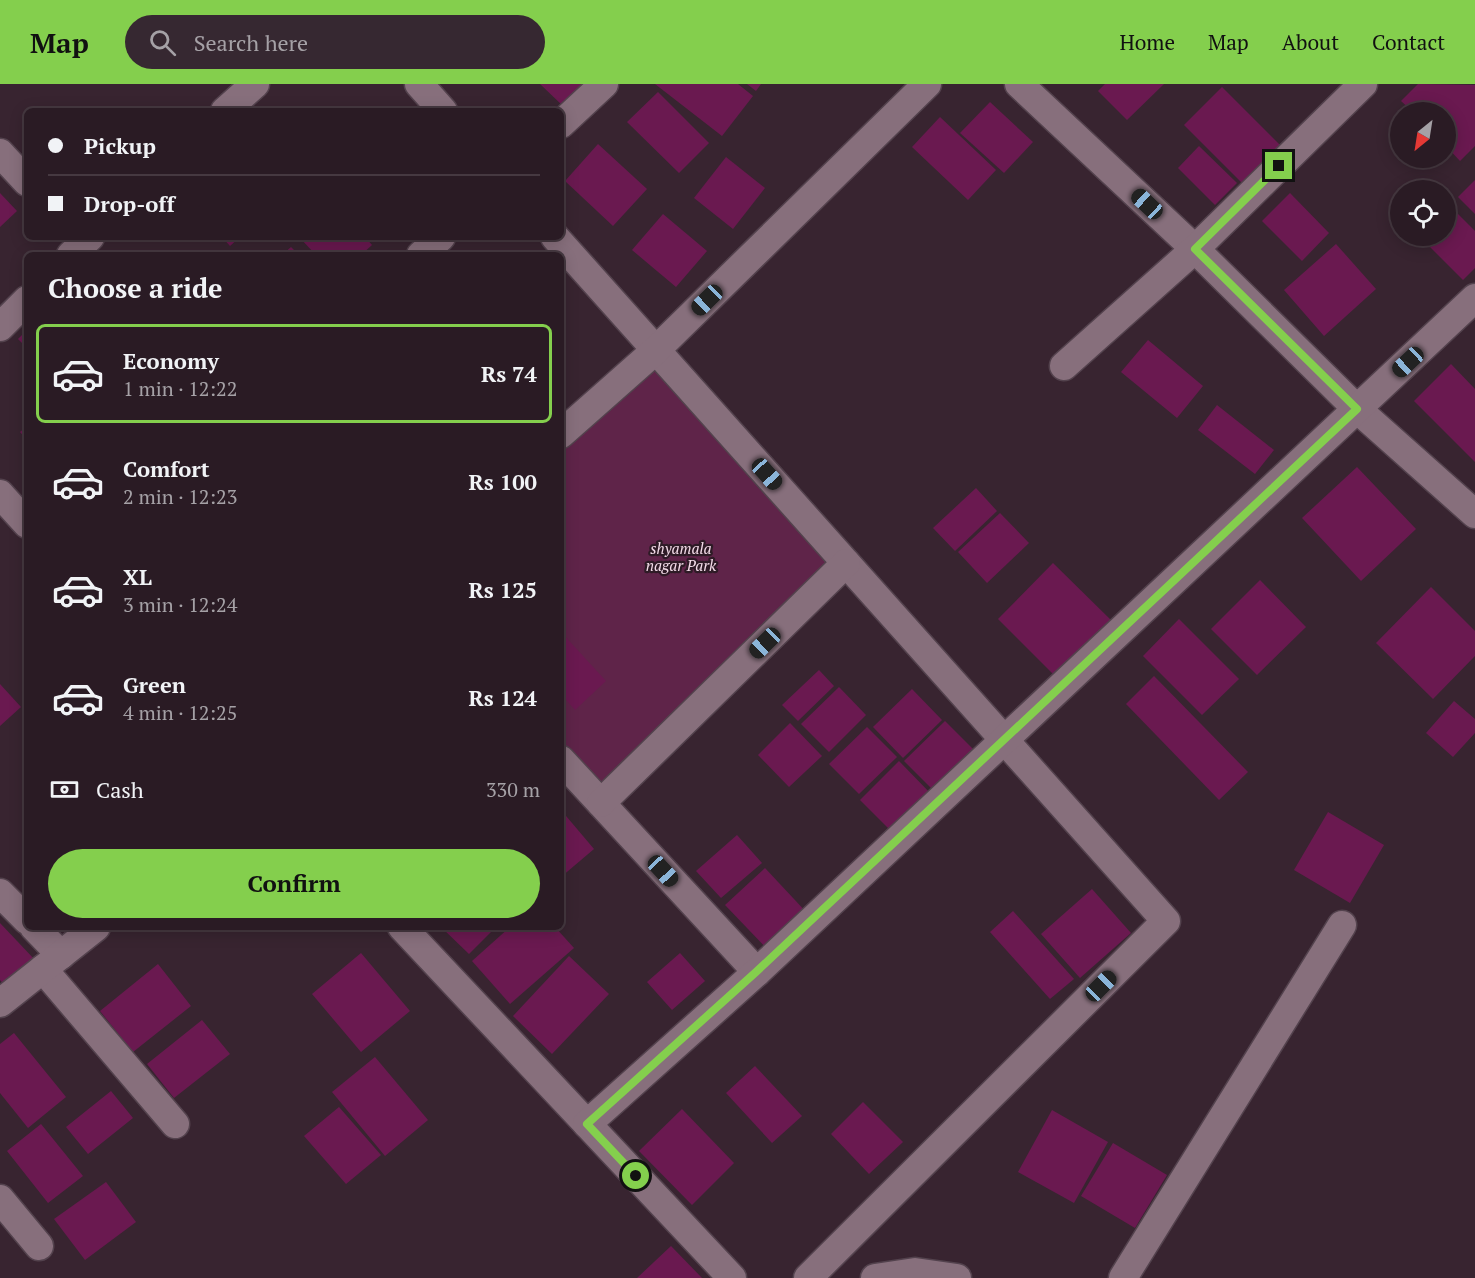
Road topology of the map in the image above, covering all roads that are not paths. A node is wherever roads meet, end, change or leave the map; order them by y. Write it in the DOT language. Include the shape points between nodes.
graph roads {
  1 [pos="255,84"];
  2 [pos="419,84"];
  3 [pos="604,84"];
  4 [pos="927,84"];
  5 [pos="1019,84"];
  6 [pos="1363,84"];
  7 [pos="228,108"];
  8 [pos="440,108"];
  9 [pos="564,121"];
  10 [pos="0,153"];
  11 [pos="24,179"];
  12 [pos="438,240"];
  13 [pos="558,240"];
  14 [pos="1195,249"];
  15 [pos="424,252"];
  16 [pos="1475,298"];
  17 [pos="24,303"];
  18 [pos="0,327"];
  19 [pos="656,350"];
  20 [pos="1064,366"];
  21 [pos="1357,409"];
  22 [pos="564,431"];
  23 [pos="0,494"];
  24 [pos="1475,514"];
  25 [pos="24,521"];
  26 [pos="846,563"];
  27 [pos="1004,740"];
  28 [pos="564,763"];
  29 [pos="601,803"];
  30 [pos="0,893"];
  31 [pos="24,917"];
  32 [pos="1342,925"];
  33 [pos="36,930"];
  34 [pos="92,930"];
  35 [pos="405,930"];
  36 [pos="52,962"];
  37 [pos="756,972"];
  38 [pos="0,1004"];
  39 [pos="175,1124"];
  40 [pos="587,1124"];
  41 [pos="0,1199"];
  42 [pos="39,1246"];
  43 [pos="732,1278"];
  44 [pos="808,1278"];
  45 [pos="875,1278"];
  46 [pos="957,1278"];
  47 [pos="1123,1278"];
  1 -- 7 [label="street"];
  2 -- 8 [label="street"];
  3 -- 9 [label="street"];
  4 -- 19 [label="street"];
  5 -- 14 [label="street"];
  6 -- 14 [label="street"];
  10 -- 11 [label="street"];
  12 -- 15 [label="street"];
  13 -- 19 [label="street"];
  14 -- 20 [label="street"];
  14 -- 21 [label="street"];
  16 -- 21 [label="street"];
  17 -- 18 [label="street"];
  19 -- 22 [label="street"];
  19 -- 26 [label="street"];
  21 -- 24 [label="street"];
  21 -- 27 [label="street"];
  23 -- 25 [label="street"];
  26 -- 27 [label="street"];
  26 -- 29 [label="street"];
  27 -- 37 [label="street"];
  27 -- 44 [label="street" via="1166,921"];
  28 -- 29 [label="street"];
  29 -- 37 [label="street"];
  30 -- 31 [label="street"];
  32 -- 47 [label="street"];
  33 -- 36 [label="street"];
  34 -- 36 [label="street"];
  35 -- 40 [label="street"];
  36 -- 38 [label="street"];
  36 -- 39 [label="street"];
  37 -- 40 [label="street"];
  40 -- 43 [label="street"];
  41 -- 42 [label="street"];
  45 -- 46 [label="street" via="915,1272"];
}
